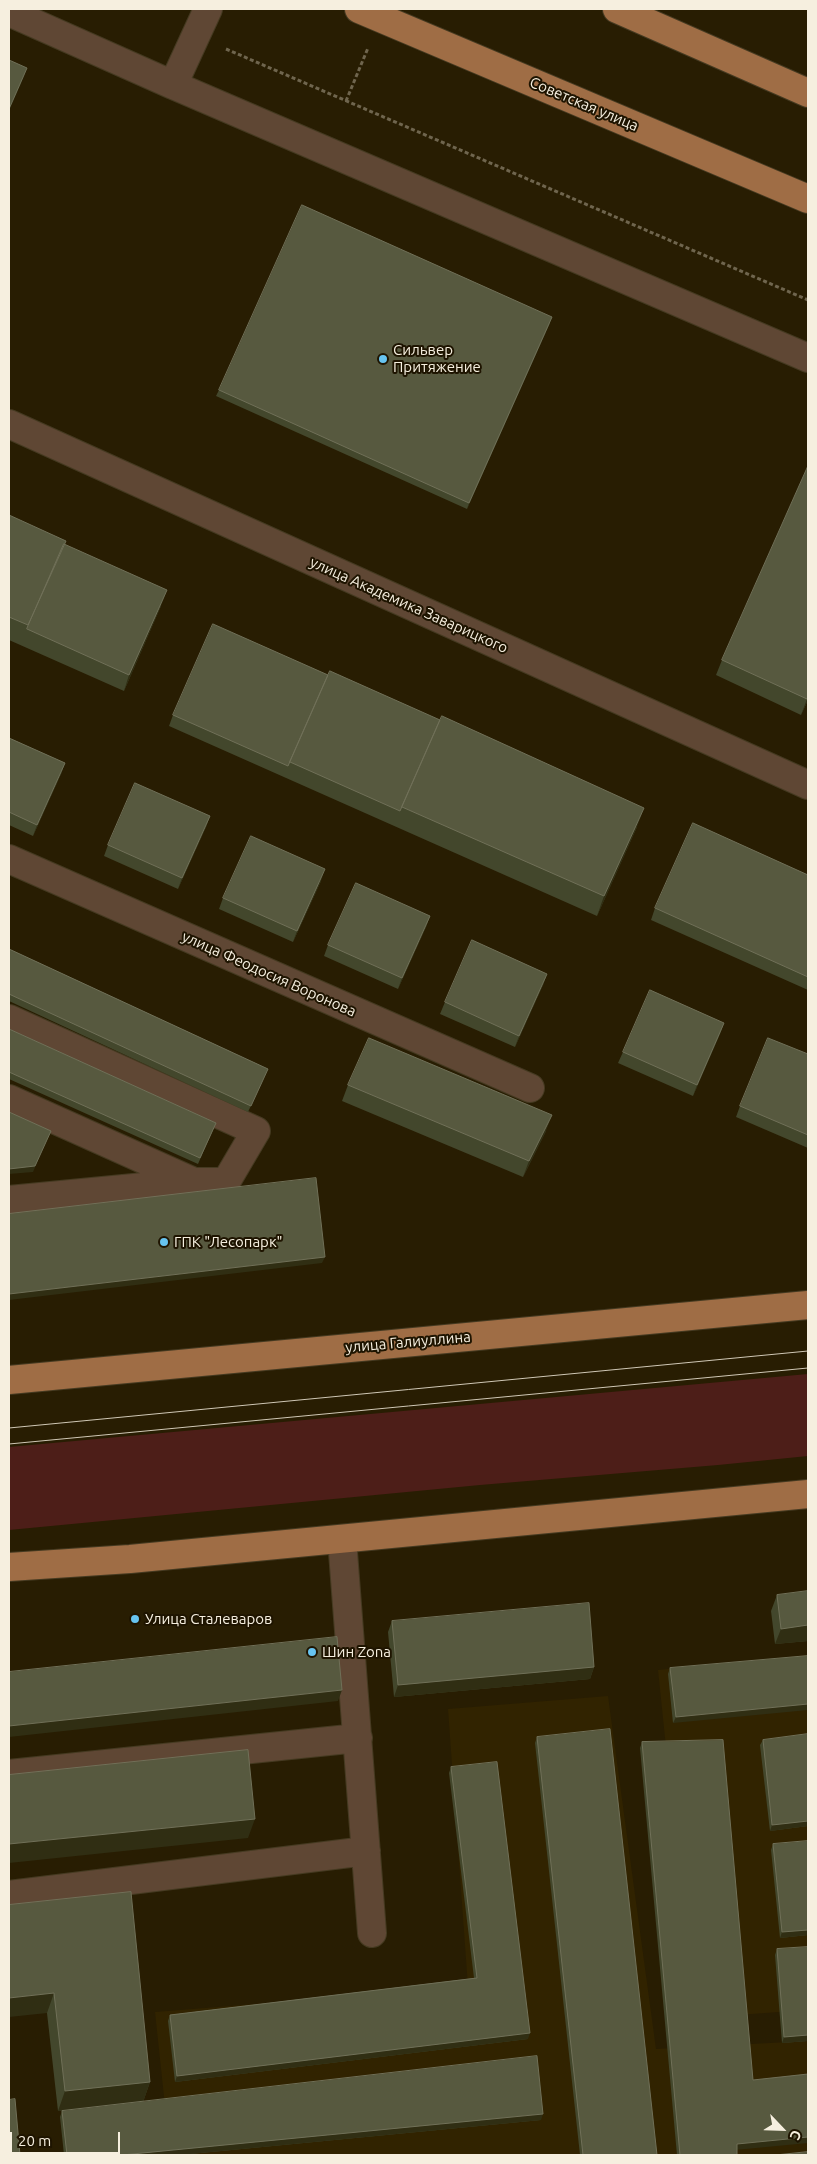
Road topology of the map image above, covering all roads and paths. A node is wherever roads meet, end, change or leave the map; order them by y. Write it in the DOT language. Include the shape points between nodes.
graph roads {
  1 [pos="208,9"];
  2 [pos="359,9"];
  3 [pos="617,9"];
  4 [pos="9,12"];
  5 [pos="371,42"];
  6 [pos="220,47"];
  7 [pos="173,85"];
  8 [pos="808,93"];
  9 [pos="346,101"];
  10 [pos="808,199"];
  11 [pos="808,300"];
  12 [pos="808,358"];
  13 [pos="9,424"];
  14 [pos="808,785"];
  15 [pos="9,859"];
  16 [pos="9,1019"];
  17 [pos="530,1088"];
  18 [pos="9,1099"];
  19 [pos="196,1182"];
  20 [pos="9,1200"];
  21 [pos="808,1305"];
  22 [pos="9,1380"];
  23 [pos="808,1494"];
  24 [pos="342,1539"];
  25 [pos="9,1567"];
  26 [pos="358,1738"];
  27 [pos="9,1774"];
  28 [pos="366,1850"];
  29 [pos="9,1895"];
  30 [pos="372,1933"];
  1 -- 7 [label="street"];
  2 -- 10 [label="main road, Советская улица"];
  3 -- 8 [label="main road"];
  4 -- 7 [label="street"];
  5 -- 9 [label="path"];
  6 -- 9 [label="path"];
  7 -- 12 [label="street"];
  9 -- 11 [label="path"];
  13 -- 14 [label="street, улица Академика Заварицкого"];
  15 -- 17 [label="street, улица Феодосия Воронова"];
  16 -- 19 [label="street" via="256,1131 226,1182"];
  18 -- 19 [label="street"];
  19 -- 20 [label="street"];
  21 -- 22 [label="main road, улица Галиуллина"];
  23 -- 24 [label="main road"];
  24 -- 25 [label="main road"];
  24 -- 26 [label="street"];
  26 -- 27 [label="street"];
  26 -- 28 [label="street"];
  28 -- 29 [label="street"];
  28 -- 30 [label="street"];
}
